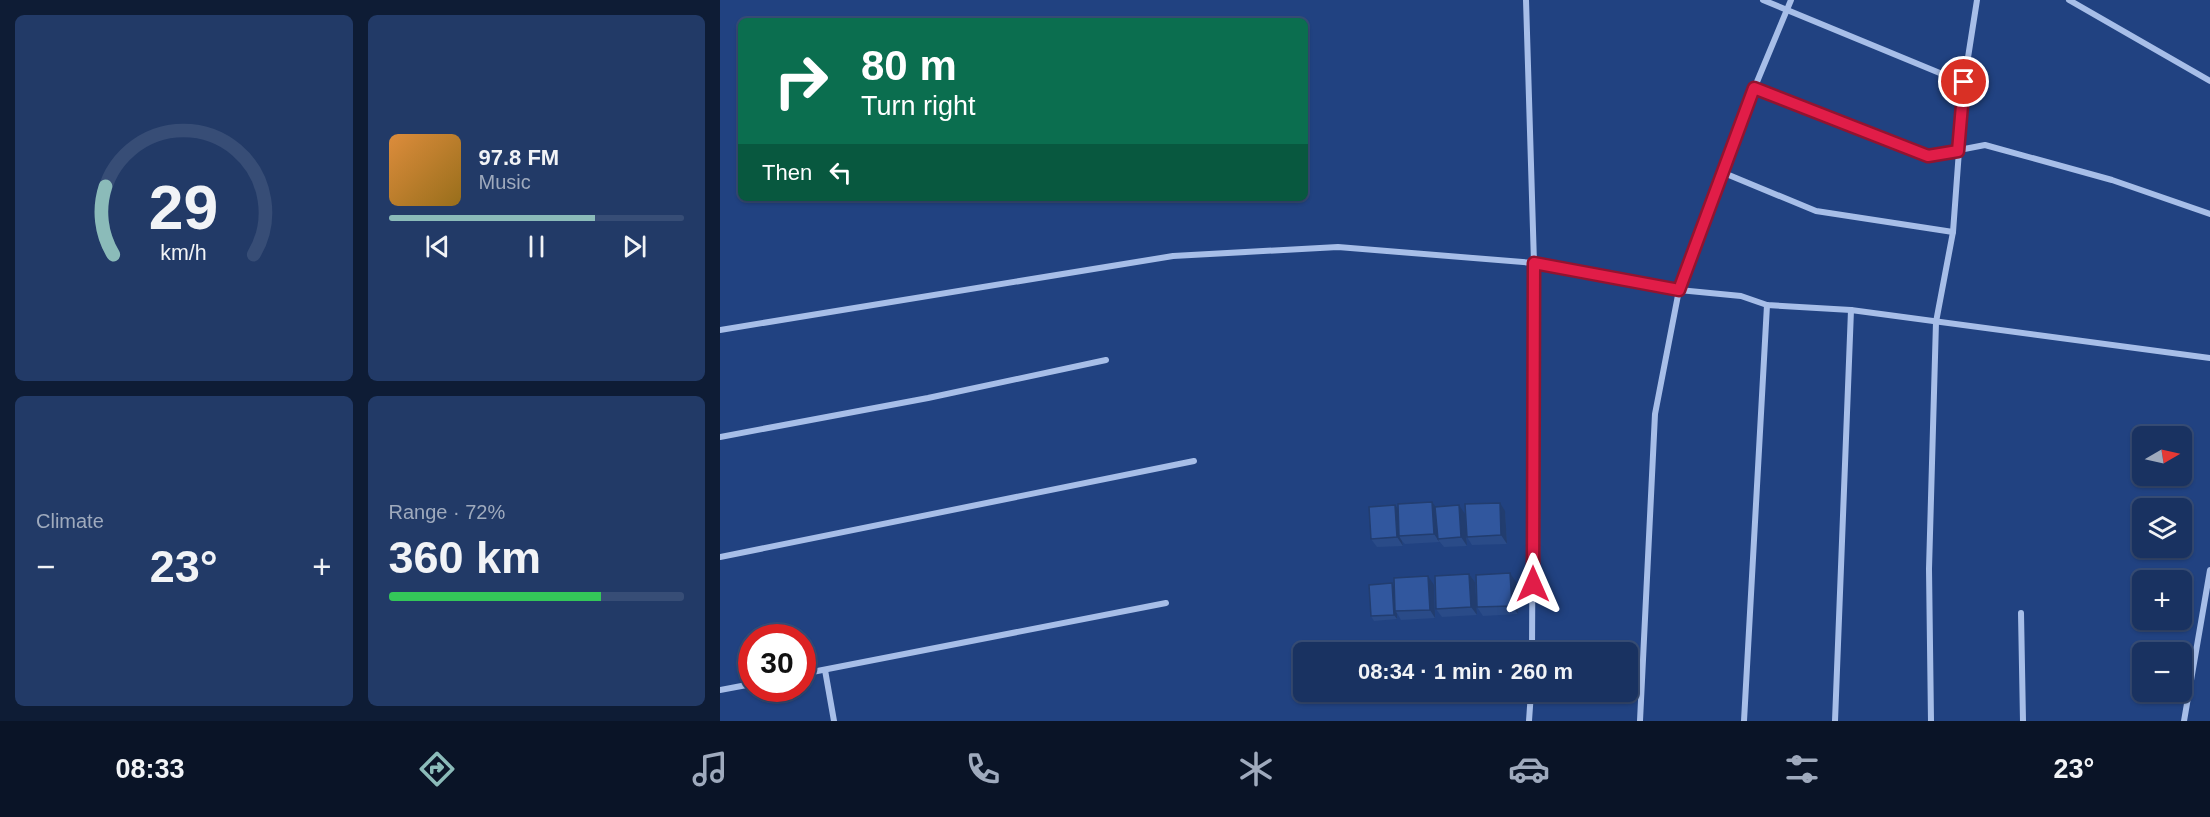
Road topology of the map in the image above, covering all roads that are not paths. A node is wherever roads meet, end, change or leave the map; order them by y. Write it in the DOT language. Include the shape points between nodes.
graph roads {
  1 [pos="1526,0"];
  2 [pos="1763,0"];
  3 [pos="1791,0"];
  4 [pos="1977,0"];
  5 [pos="2069,0"];
  6 [pos="1786,11"];
  7 [pos="2210,81"];
  8 [pos="1964,82"];
  9 [pos="1754,88"];
  10 [pos="1958,151"];
  11 [pos="1724,173"];
  12 [pos="2210,214"];
  13 [pos="1953,232"];
  14 [pos="1534,263"];
  15 [pos="1679,290"];
  16 [pos="1767,305"];
  17 [pos="1851,310"];
  18 [pos="1936,322"];
  19 [pos="720,330"];
  20 [pos="2210,358"];
  21 [pos="1106,360"];
  22 [pos="720,437"];
  23 [pos="1194,461"];
  24 [pos="720,557"];
  25 [pos="2210,570"];
  26 [pos="1166,603"];
  27 [pos="2021,613"];
  28 [pos="1532,642"];
  29 [pos="825,670"];
  30 [pos="816,672"];
  31 [pos="738,687"];
  32 [pos="720,690"];
  33 [pos="1530,702"];
  34 [pos="834,721"];
  35 [pos="1529,721"];
  36 [pos="1640,721"];
  37 [pos="1744,721"];
  38 [pos="1835,721"];
  39 [pos="1930,721"];
  40 [pos="2023,721"];
  41 [pos="2184,721"];
  1 -- 14 [label="street"];
  2 -- 6 [label="street"];
  3 -- 6 [label="street"];
  4 -- 8 [label="street"];
  5 -- 7 [label="street"];
  6 -- 8 [label="street"];
  6 -- 9 [label="street"];
  8 -- 10 [label="street"];
  9 -- 10 [label="street" via="1928,156"];
  9 -- 11 [label="street"];
  10 -- 12 [label="street" via="1985,145 2112,180"];
  10 -- 13 [label="street"];
  11 -- 13 [label="street" via="1816,211"];
  11 -- 15 [label="street"];
  13 -- 18 [label="street"];
  14 -- 15 [label="street"];
  14 -- 19 [label="street" via="1338,247 1173,256"];
  14 -- 28 [label="street"];
  15 -- 16 [label="street" via="1742,296"];
  15 -- 36 [label="street" via="1655,414"];
  16 -- 17 [label="street"];
  16 -- 37 [label="street"];
  17 -- 18 [label="street"];
  17 -- 38 [label="street"];
  18 -- 20 [label="street"];
  18 -- 39 [label="street" via="1929,569"];
  21 -- 22 [label="street"];
  23 -- 24 [label="street"];
  25 -- 41 [label="street"];
  26 -- 29 [label="street"];
  27 -- 40 [label="street"];
  29 -- 30 [label="street"];
  29 -- 34 [label="street"];
  31 -- 32 [label="street"];
  33 -- 35 [label="street"];
}
